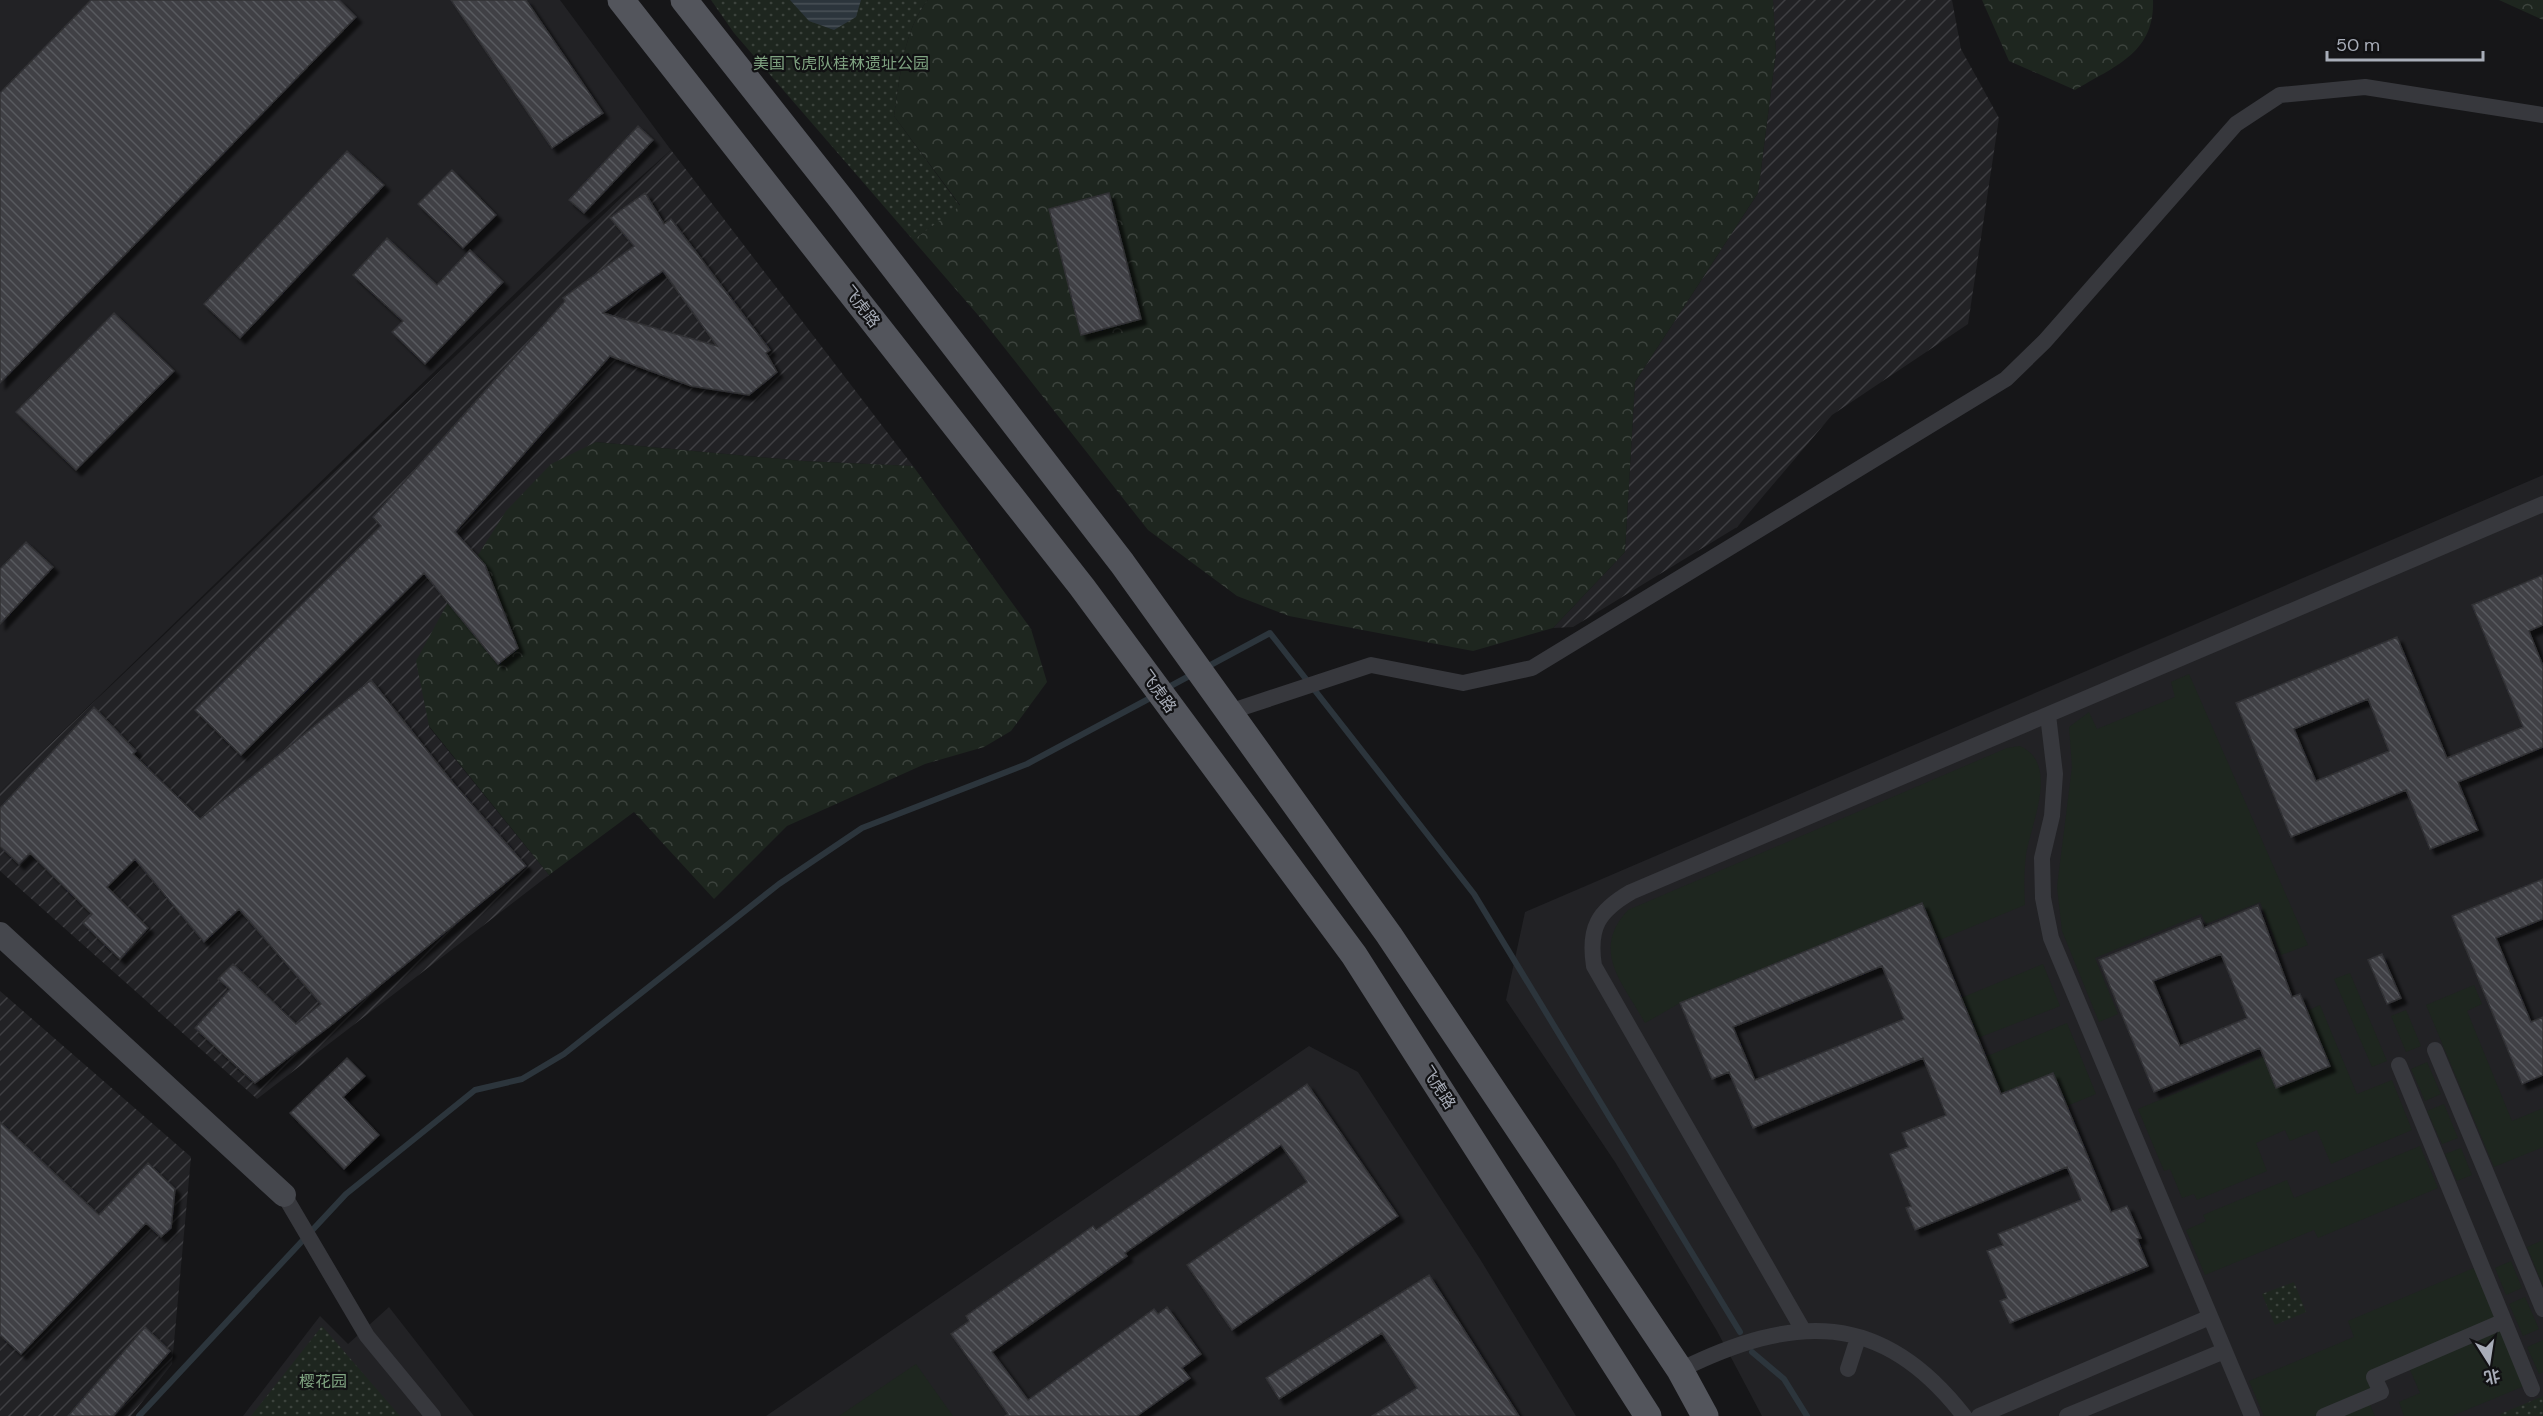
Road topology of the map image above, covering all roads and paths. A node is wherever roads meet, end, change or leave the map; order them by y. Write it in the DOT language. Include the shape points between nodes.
graph roads {
  1 [pos="621,0"];
  2 [pos="684,0"];
  3 [pos="2543,115"];
  4 [pos="2543,504"];
  5 [pos="1229,712"];
  6 [pos="2048,715"];
  7 [pos="0,933"];
  8 [pos="2435,1050"];
  9 [pos="2399,1065"];
  10 [pos="284,1195"];
  11 [pos="2543,1309"];
  12 [pos="2210,1317"];
  13 [pos="2504,1321"];
  14 [pos="1803,1330"];
  15 [pos="1858,1338"];
  16 [pos="2224,1351"];
  17 [pos="1848,1369"];
  18 [pos="1680,1370"];
  19 [pos="2532,1389"];
  20 [pos="433,1416"];
  21 [pos="1648,1416"];
  22 [pos="1705,1416"];
  23 [pos="1964,1416"];
  24 [pos="1979,1416"];
  25 [pos="2067,1416"];
  26 [pos="2252,1416"];
  27 [pos="2324,1416"];
  1 -- 21 [label="main road, 飞虎路" via="1075,577 1354,955"];
  2 -- 5 [label="main road" via="1122,563"];
  3 -- 5 [label="street" via="2365,87 2280,95 2236,124 2007,379 1532,668 1463,683 1371,665"];
  4 -- 6 [label="street"];
  5 -- 18 [label="main road" via="1389,935"];
  6 -- 12 [label="street" via="2055,774 2052,816 2042,858 2043,898 2051,938"];
  6 -- 14 [label="street" via="1630,892 1603,911 1597,922 1594,966"];
  7 -- 10 [label="street"];
  8 -- 11 [label="street"];
  9 -- 13 [label="street"];
  10 -- 20 [label="street" via="367,1336"];
  12 -- 16 [label="street"];
  12 -- 24 [label="street"];
  13 -- 19 [label="street"];
  13 -- 27 [label="street" via="2374,1377 2380,1392"];
  14 -- 15 [label="street"];
  14 -- 18 [label="street" via="1760,1337"];
  15 -- 17 [label="street"];
  15 -- 23 [label="street" via="1885,1346 1922,1369"];
  16 -- 25 [label="street"];
  16 -- 26 [label="street"];
  18 -- 22 [label="main road"];
}
